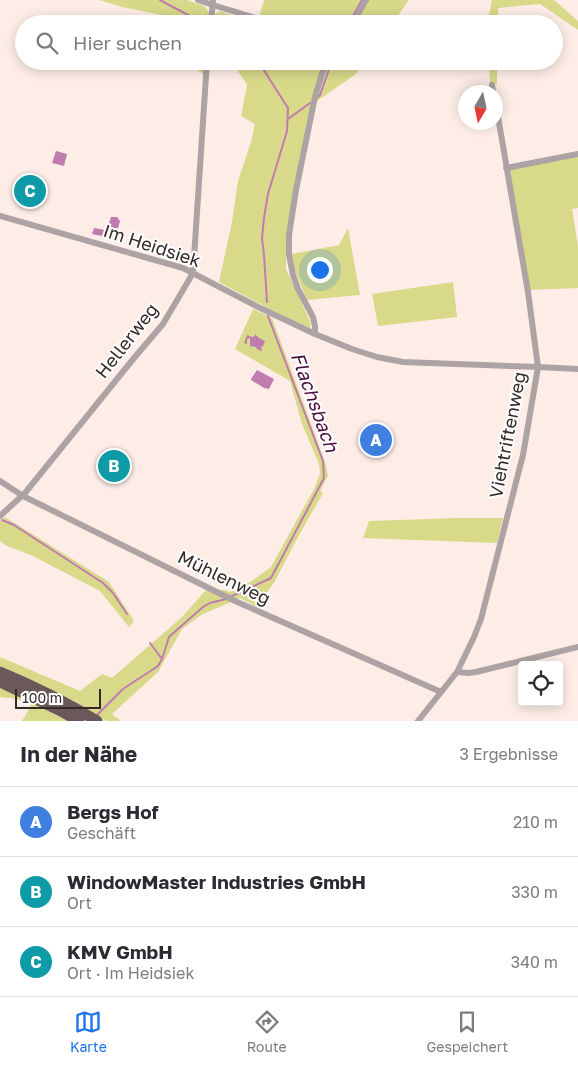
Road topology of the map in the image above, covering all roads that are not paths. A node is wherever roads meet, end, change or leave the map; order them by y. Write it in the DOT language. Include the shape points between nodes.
graph roads {
  1 [pos="198,0"];
  2 [pos="366,0"];
  3 [pos="213,3"];
  4 [pos="248,15"];
  5 [pos="357,15"];
  6 [pos="207,70"];
  7 [pos="323,70"];
  8 [pos="500,130"];
  9 [pos="578,154"];
  10 [pos="506,168"];
  11 [pos="0,216"];
  12 [pos="193,273"];
  13 [pos="315,334"];
  14 [pos="538,366"];
  15 [pos="578,369"];
  16 [pos="0,481"];
  17 [pos="23,496"];
  18 [pos="0,516"];
  19 [pos="578,648"];
  20 [pos="0,672"];
  21 [pos="457,672"];
  22 [pos="0,682"];
  23 [pos="441,692"];
  24 [pos="62,706"];
  25 [pos="79,721"];
  26 [pos="97,721"];
  27 [pos="418,721"];
  1 -- 3 [label="street"];
  2 -- 5 [label="street"];
  3 -- 4 [label="street"];
  6 -- 12 [label="street, Hellerweg"];
  7 -- 13 [label="street" via="315,97 289,235 293,276 312,316"];
  8 -- 10 [label="street, Viehtriftenweg"];
  9 -- 10 [label="street"];
  10 -- 14 [label="street, Viehtriftenweg"];
  11 -- 12 [label="street, Im Heidsiek"];
  12 -- 13 [label="street, Im Heidsiek"];
  12 -- 17 [label="street, Hellerweg" via="163,324"];
  13 -- 14 [label="street, Im Heidsiek" via="352,350 394,361"];
  14 -- 15 [label="street, Im Heidsiek"];
  14 -- 21 [label="street, Viehtriftenweg" via="523,455 481,619"];
  16 -- 17 [label="street, Mühlenweg"];
  17 -- 18 [label="street, Hellerweg"];
  17 -- 23 [label="street, Mühlenweg" via="235,601"];
  19 -- 21 [label="street" via="476,672"];
  20 -- 24 [label="highway" via="26,682"];
  21 -- 23 [label="street, Viehtriftenweg"];
  22 -- 24 [label="highway"];
  23 -- 27 [label="street, Viehtriftenweg"];
  24 -- 25 [label="highway"];
  24 -- 26 [label="highway"];
}
